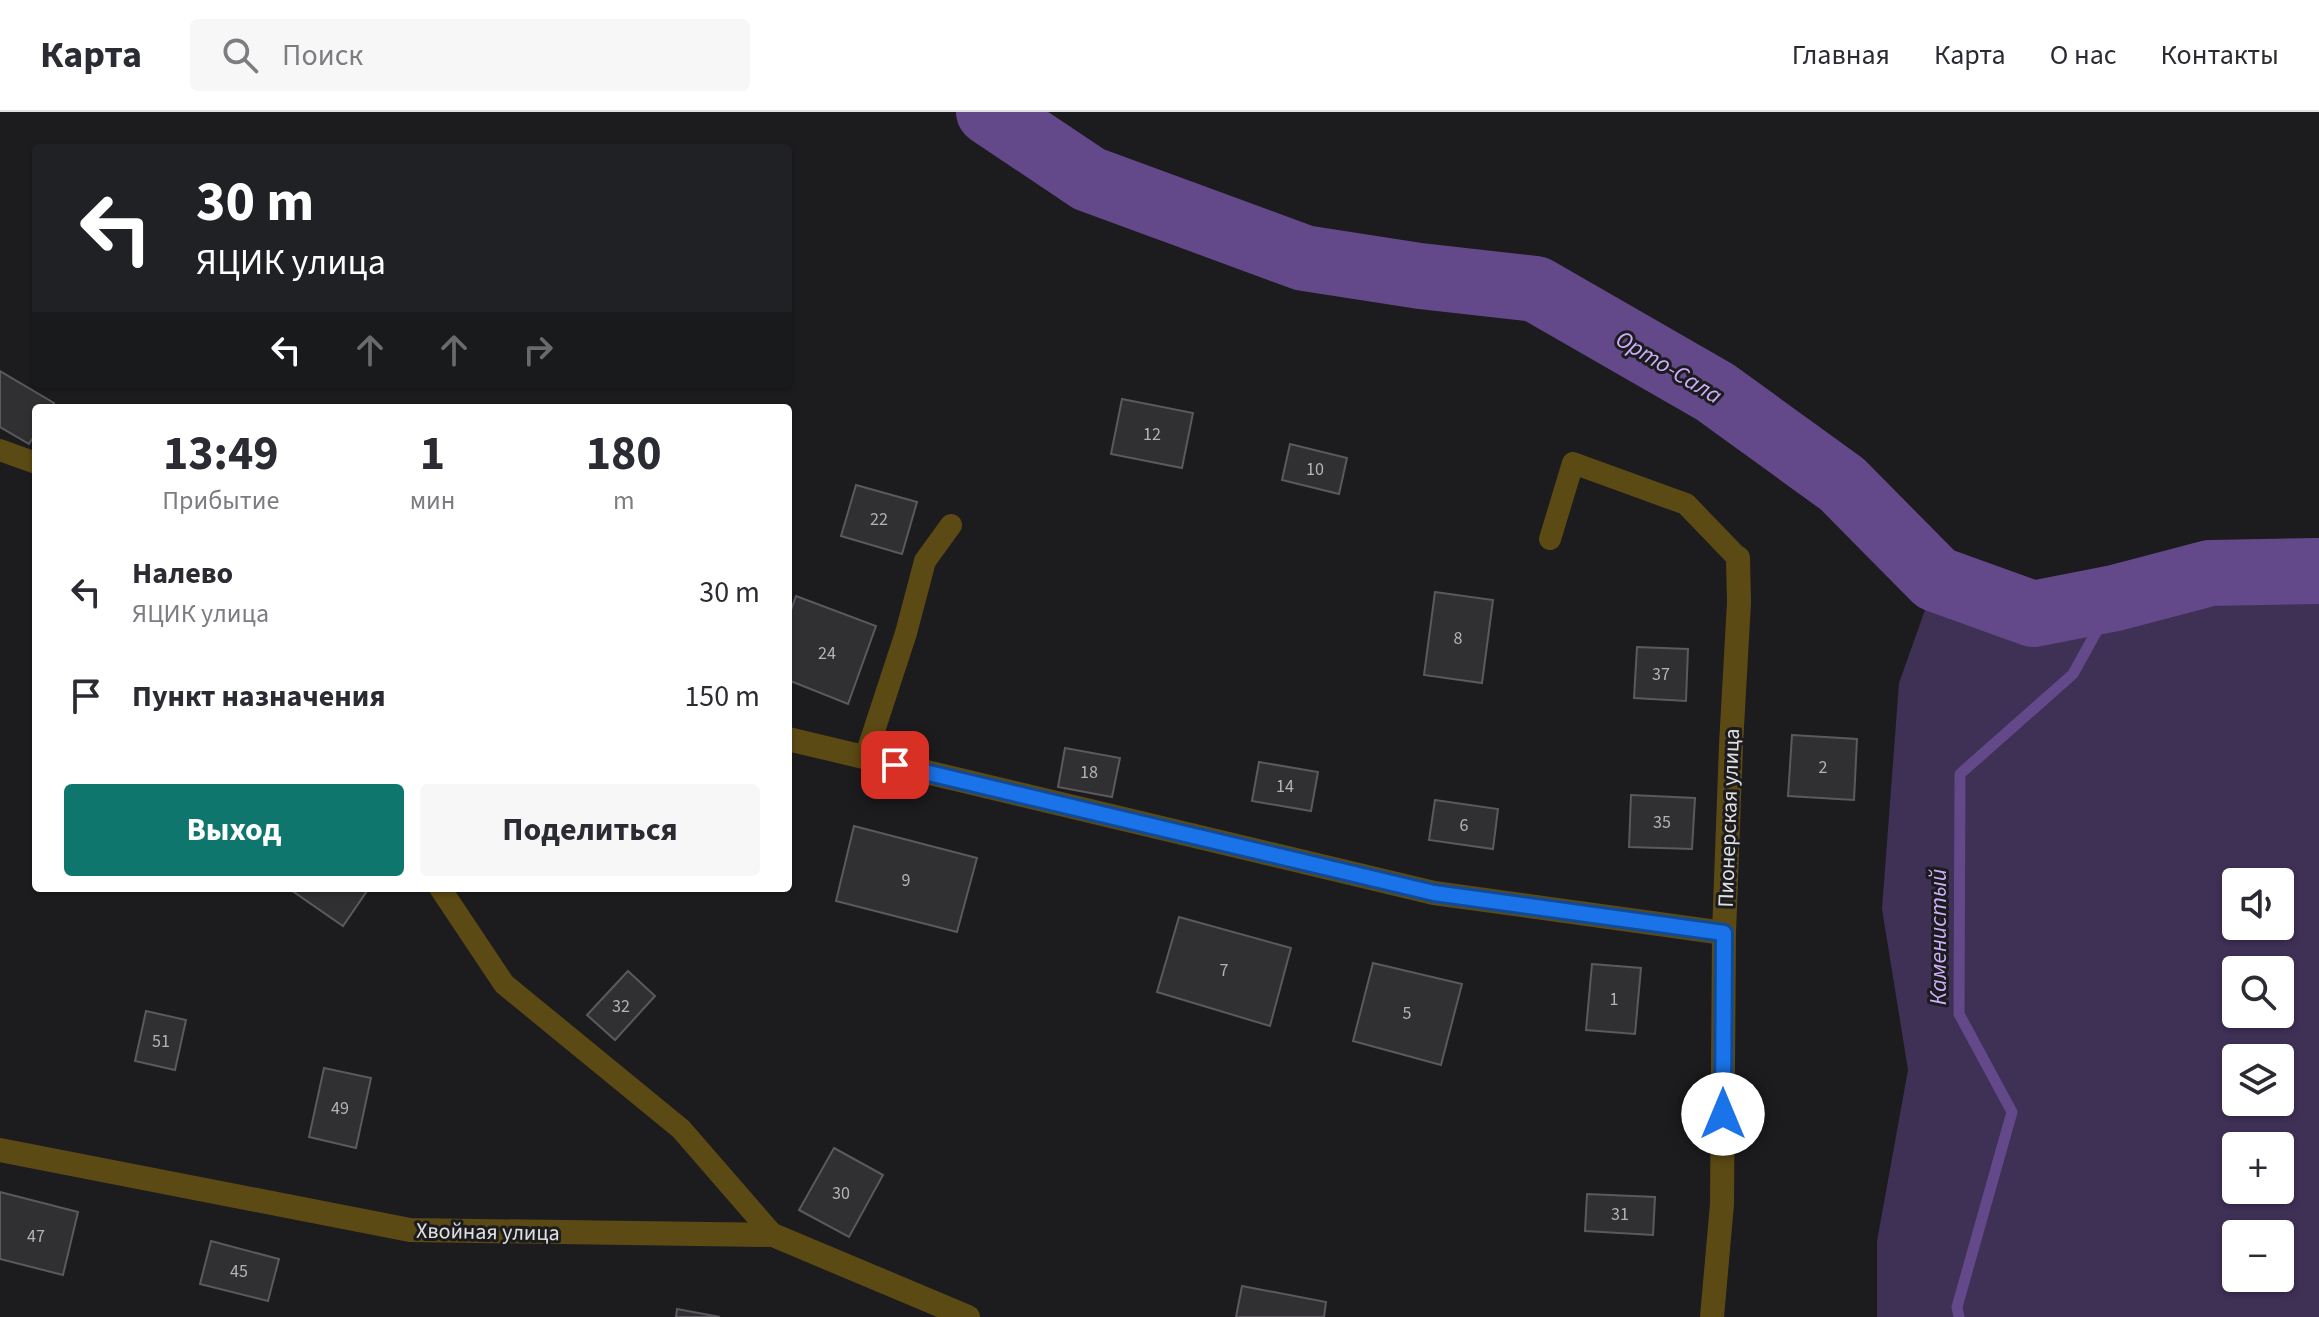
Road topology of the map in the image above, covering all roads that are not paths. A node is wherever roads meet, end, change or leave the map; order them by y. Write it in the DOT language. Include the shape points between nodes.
graph roads {
  1 [pos="0,450"];
  2 [pos="32,462"];
  3 [pos="951,525"];
  4 [pos="1550,539"];
  5 [pos="1738,558"];
  6 [pos="792,740"];
  7 [pos="865,758"];
  8 [pos="443,892"];
  9 [pos="1724,933"];
  10 [pos="0,1150"];
  11 [pos="773,1235"];
  12 [pos="968,1317"];
  13 [pos="1712,1317"];
  1 -- 2 [label="lane"];
  3 -- 7 [label="lane" via="925,561"];
  4 -- 5 [label="lane" via="1573,463 1686,504"];
  5 -- 9 [label="street, Пионерская улица"];
  6 -- 7 [label="street"];
  7 -- 9 [label="street" via="1434,893"];
  8 -- 11 [label="lane" via="504,984 681,1129"];
  9 -- 13 [label="street, Пионерская улица" via="1722,1204"];
  10 -- 11 [label="street, Хвойная улица" via="410,1230"];
  11 -- 12 [label="street, Хвойная улица"];
}
